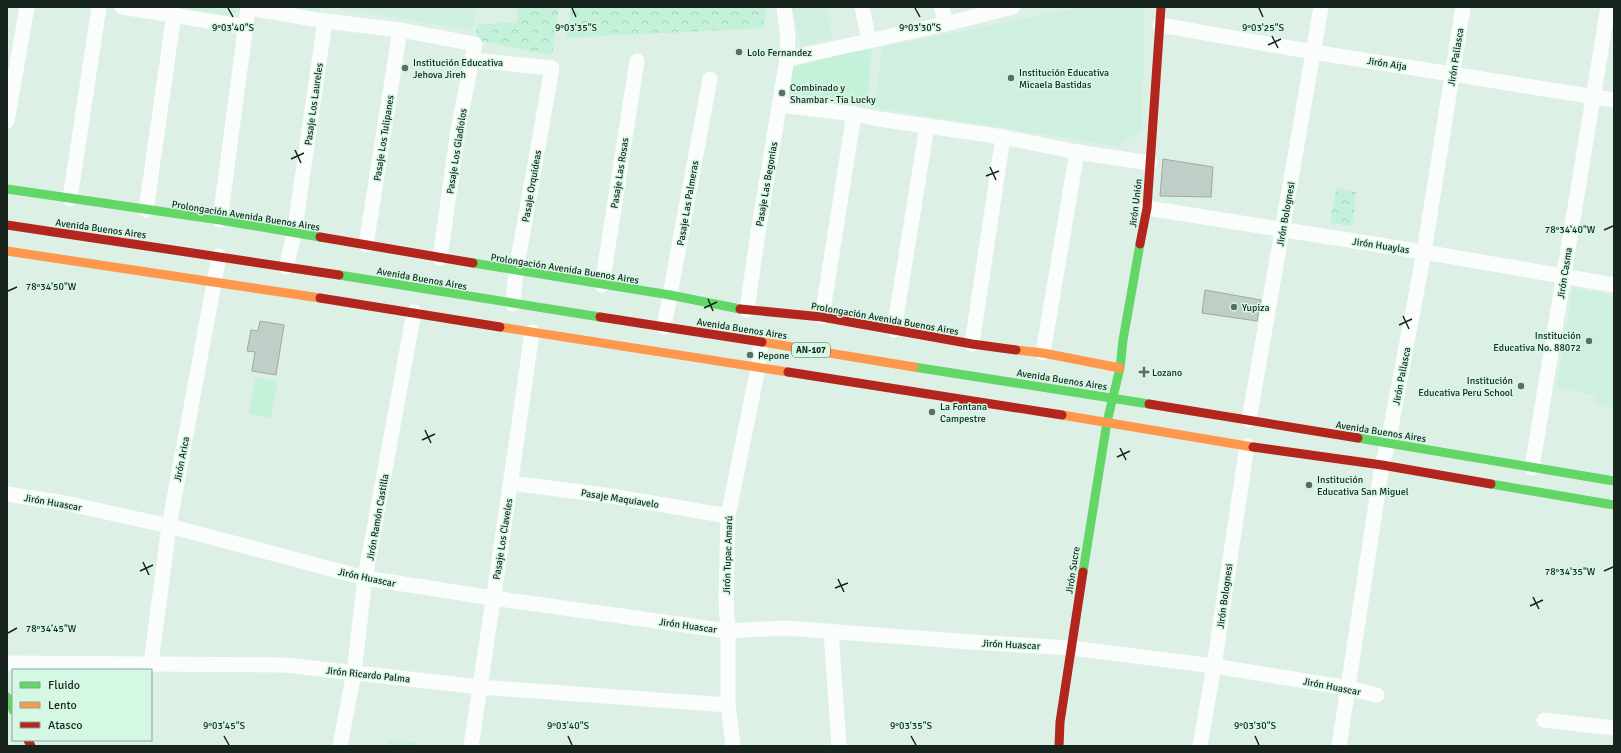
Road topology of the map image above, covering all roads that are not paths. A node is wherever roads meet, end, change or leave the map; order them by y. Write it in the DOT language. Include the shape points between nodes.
graph roads {
  1 [pos="27,7"];
  2 [pos="99,7"];
  3 [pos="122,7"];
  4 [pos="784,7"];
  5 [pos="862,7"];
  6 [pos="942,7"];
  7 [pos="1013,7"];
  8 [pos="1161,7"];
  9 [pos="1321,7"];
  10 [pos="1463,7"];
  11 [pos="1608,7"];
  12 [pos="248,8"];
  13 [pos="174,14"];
  14 [pos="325,21"];
  15 [pos="945,24"];
  16 [pos="1160,25"];
  17 [pos="246,27"];
  18 [pos="400,30"];
  19 [pos="869,41"];
  20 [pos="1313,52"];
  21 [pos="787,59"];
  22 [pos="472,60"];
  23 [pos="637,61"];
  24 [pos="1452,73"];
  25 [pos="710,79"];
  26 [pos="1594,96"];
  27 [pos="1614,100"];
  28 [pos="780,105"];
  29 [pos="854,114"];
  30 [pos="7,121"];
  31 [pos="928,126"];
  32 [pos="1003,137"];
  33 [pos="1078,152"];
  34 [pos="1150,163"];
  35 [pos="7,189"];
  36 [pos="70,198"];
  37 [pos="1147,208"];
  38 [pos="146,210"];
  39 [pos="220,220"];
  40 [pos="7,225"];
  41 [pos="1283,230"];
  42 [pos="294,234"];
  43 [pos="366,245"];
  44 [pos="7,251"];
  45 [pos="1424,252"];
  46 [pos="219,256"];
  47 [pos="440,258"];
  48 [pos="286,267"];
  49 [pos="516,271"];
  50 [pos="1564,276"];
  51 [pos="215,282"];
  52 [pos="1614,284"];
  53 [pos="602,285"];
  54 [pos="670,295"];
  55 [pos="513,304"];
  56 [pos="747,310"];
  57 [pos="414,312"];
  58 [pos="822,317"];
  59 [pos="664,327"];
  60 [pos="894,330"];
  61 [pos="532,332"];
  62 [pos="761,342"];
  63 [pos="972,344"];
  64 [pos="1043,353"];
  65 [pos="758,368"];
  66 [pos="1120,368"];
  67 [pos="1113,399"];
  68 [pos="1249,420"];
  69 [pos="1107,422"];
  70 [pos="1388,443"];
  71 [pos="1247,446"];
  72 [pos="1382,465"];
  73 [pos="1532,468"];
  74 [pos="1614,481"];
  75 [pos="511,483"];
  76 [pos="7,494"];
  77 [pos="1614,505"];
  78 [pos="728,516"];
  79 [pos="169,526"];
  80 [pos="365,578"];
  81 [pos="493,598"];
  82 [pos="728,631"];
  83 [pos="831,631"];
  84 [pos="1071,648"];
  85 [pos="7,663"];
  86 [pos="151,664"];
  87 [pos="1214,666"];
  88 [pos="354,672"];
  89 [pos="480,686"];
  90 [pos="1348,688"];
  91 [pos="1377,695"];
  92 [pos="7,697"];
  93 [pos="728,705"];
  94 [pos="12,708"];
  95 [pos="1544,720"];
  96 [pos="1614,728"];
  97 [pos="340,746"];
  98 [pos="471,746"];
  99 [pos="733,746"];
  100 [pos="839,746"];
  101 [pos="1059,746"];
  102 [pos="1200,746"];
  103 [pos="1339,746"];
  1 -- 30 [label="street"];
  2 -- 36 [label="street"];
  3 -- 13 [label="street"];
  4 -- 21 [label="street, Pasaje Las Begonias" via="788,37"];
  5 -- 19 [label="street"];
  6 -- 15 [label="street"];
  7 -- 15 [label="street"];
  8 -- 16 [label="main road, Jirón Unión"];
  9 -- 20 [label="street, Jirón Bolognesi"];
  10 -- 24 [label="street, Jirón Pallasca"];
  11 -- 26 [label="street, Jirón Casma"];
  12 -- 14 [label="street"];
  12 -- 17 [label="street"];
  13 -- 17 [label="street"];
  13 -- 38 [label="street"];
  14 -- 18 [label="street"];
  14 -- 42 [label="street, Pasaje Los Laureles"];
  15 -- 19 [label="street"];
  16 -- 20 [label="street, Jirón Aija"];
  16 -- 34 [label="main road, Jirón Unión"];
  17 -- 39 [label="street"];
  18 -- 22 [label="street, Pasaje Los Gladiolos" via="476,44"];
  18 -- 43 [label="street, Pasaje Los Tulipanes"];
  19 -- 21 [label="street"];
  20 -- 24 [label="street, Jirón Aija"];
  20 -- 41 [label="street, Jirón Bolognesi"];
  21 -- 28 [label="street, Pasaje Las Begonias"];
  22 -- 47 [label="street, Pasaje Los Gladiolos" via="458,130"];
  22 -- 49 [label="street, Pasaje Orquideas" via="552,68"];
  23 -- 53 [label="street, Pasaje Las Rosas"];
  24 -- 26 [label="street, Jirón Aija"];
  24 -- 45 [label="street, Jirón Pallasca"];
  25 -- 54 [label="street, Pasaje Las Palmeras"];
  26 -- 27 [label="street, Jirón Aija"];
  26 -- 50 [label="street, Jirón Casma"];
  28 -- 29 [label="street"];
  28 -- 56 [label="street, Pasaje Las Begonias"];
  29 -- 31 [label="street"];
  29 -- 58 [label="street"];
  31 -- 32 [label="street"];
  31 -- 60 [label="street"];
  32 -- 33 [label="street"];
  32 -- 63 [label="street"];
  33 -- 34 [label="street"];
  33 -- 64 [label="street"];
  34 -- 37 [label="main road, Jirón Unión"];
  35 -- 36 [label="main road, Prolongación Avenida Buenos Aires"];
  36 -- 38 [label="main road, Prolongación Avenida Buenos Aires"];
  37 -- 41 [label="street, Jirón Huaylas"];
  37 -- 66 [label="main road, Jirón Unión"];
  38 -- 39 [label="main road, Prolongación Avenida Buenos Aires"];
  39 -- 42 [label="main road, Prolongación Avenida Buenos Aires"];
  40 -- 46 [label="main road, Avenida Buenos Aires / AN-107"];
  41 -- 45 [label="street, Jirón Huaylas"];
  41 -- 68 [label="street, Jirón Bolognesi"];
  42 -- 43 [label="main road, Prolongación Avenida Buenos Aires"];
  42 -- 48 [label="street, Pasaje Los Laureles"];
  43 -- 47 [label="main road, Prolongación Avenida Buenos Aires"];
  44 -- 51 [label="main road"];
  45 -- 50 [label="street, Jirón Huaylas"];
  45 -- 70 [label="street, Jirón Pallasca"];
  46 -- 48 [label="main road, Avenida Buenos Aires / AN-107"];
  46 -- 51 [label="street, Jirón Arica"];
  47 -- 49 [label="main road, Prolongación Avenida Buenos Aires"];
  48 -- 55 [label="main road, Avenida Buenos Aires / AN-107"];
  49 -- 53 [label="main road, Prolongación Avenida Buenos Aires"];
  49 -- 55 [label="street, Pasaje Orquideas"];
  50 -- 52 [label="street, Jirón Huaylas"];
  50 -- 73 [label="street, Jirón Casma"];
  51 -- 57 [label="main road"];
  51 -- 79 [label="street, Jirón Arica"];
  53 -- 54 [label="main road, Prolongación Avenida Buenos Aires"];
  54 -- 56 [label="main road, Prolongación Avenida Buenos Aires"];
  54 -- 59 [label="street, Pasaje Las Palmeras"];
  55 -- 59 [label="main road, Avenida Buenos Aires / AN-107"];
  56 -- 58 [label="main road, Prolongación Avenida Buenos Aires"];
  57 -- 61 [label="main road"];
  57 -- 80 [label="street, Jirón Ramón Castilla"];
  58 -- 60 [label="main road, Prolongación Avenida Buenos Aires"];
  59 -- 62 [label="main road, Avenida Buenos Aires / AN-107"];
  60 -- 63 [label="main road, Prolongación Avenida Buenos Aires"];
  61 -- 65 [label="main road"];
  61 -- 75 [label="street, Pasaje Los Claveles"];
  62 -- 65 [label="street, Jirón Tupac Amarú"];
  62 -- 67 [label="main road, Avenida Buenos Aires / AN-107"];
  63 -- 64 [label="main road, Prolongación Avenida Buenos Aires"];
  64 -- 66 [label="main road, Prolongación Avenida Buenos Aires"];
  65 -- 69 [label="main road"];
  65 -- 78 [label="street, Jirón Tupac Amarú"];
  66 -- 67 [label="main road, Jirón Unión"];
  67 -- 68 [label="main road, Avenida Buenos Aires / AN-107"];
  67 -- 69 [label="main road, Jirón Sucre"];
  68 -- 70 [label="main road, Avenida Buenos Aires / AN-107"];
  69 -- 71 [label="main road"];
  69 -- 84 [label="main road, Jirón Sucre"];
  70 -- 72 [label="street, Jirón Pallasca"];
  70 -- 73 [label="main road, Avenida Buenos Aires / AN-107"];
  71 -- 72 [label="main road"];
  71 -- 87 [label="street, Jirón Bolognesi"];
  72 -- 77 [label="main road"];
  72 -- 90 [label="street, Jirón Pallasca"];
  73 -- 74 [label="main road, Avenida Buenos Aires / AN-107"];
  75 -- 78 [label="street, Pasaje Maquiavelo" via="612,496"];
  75 -- 81 [label="street, Pasaje Los Claveles"];
  76 -- 79 [label="street, Jirón Huascar" via="65,503"];
  78 -- 82 [label="street, Jirón Tupac Amarú"];
  79 -- 80 [label="street, Jirón Huascar"];
  79 -- 86 [label="street, Jirón Arica"];
  80 -- 81 [label="street, Jirón Huascar"];
  80 -- 88 [label="street, Jirón Ramón Castilla"];
  81 -- 82 [label="street, Jirón Huascar"];
  81 -- 89 [label="street, Pasaje Los Claveles"];
  82 -- 83 [label="street, Jirón Huascar" via="785,628"];
  82 -- 93 [label="street, Jirón Tupac Amarú"];
  83 -- 84 [label="street, Jirón Huascar"];
  83 -- 100 [label="street"];
  84 -- 87 [label="street, Jirón Huascar"];
  84 -- 101 [label="main road, Jirón Sucre"];
  85 -- 86 [label="street, Jirón Ricardo Palma"];
  86 -- 88 [label="street, Jirón Ricardo Palma" via="286,665"];
  87 -- 90 [label="street, Jirón Huascar"];
  87 -- 102 [label="street, Jirón Bolognesi"];
  88 -- 89 [label="street, Jirón Ricardo Palma"];
  88 -- 97 [label="street, Jirón Ramón Castilla"];
  89 -- 93 [label="street, Jirón Ricardo Palma"];
  89 -- 98 [label="street, Pasaje Los Claveles"];
  90 -- 91 [label="street, Jirón Huascar"];
  90 -- 103 [label="street, Jirón Pallasca"];
  92 -- 94 [label="main road"];
  93 -- 99 [label="street, Jirón Tupac Amarú"];
  95 -- 96 [label="street"];
}
